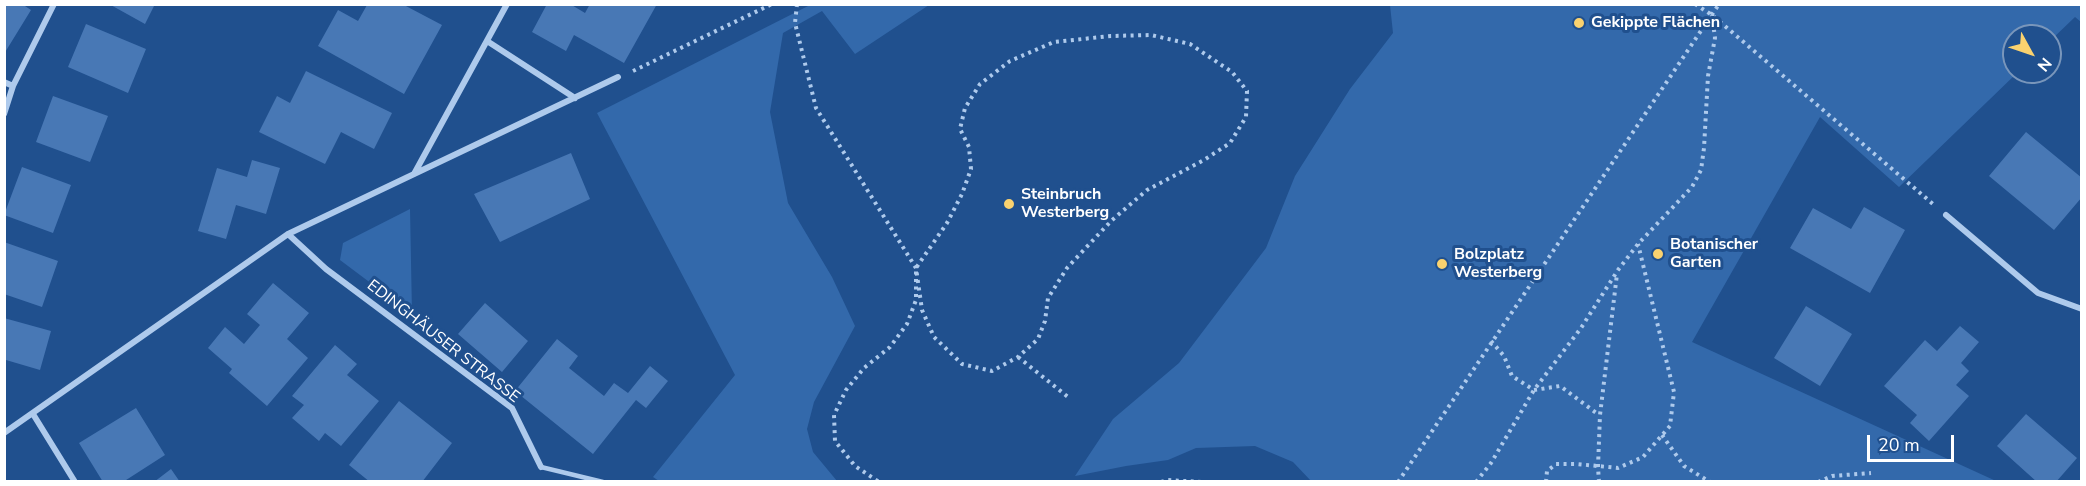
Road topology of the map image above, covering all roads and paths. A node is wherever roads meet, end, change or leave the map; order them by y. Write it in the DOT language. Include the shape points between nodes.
graph roads {
  1 [pos="54,4"];
  2 [pos="507,4"];
  3 [pos="772,4"];
  4 [pos="797,4"];
  5 [pos="1695,4"];
  6 [pos="1719,4"];
  7 [pos="1712,15"];
  8 [pos="487,42"];
  9 [pos="618,77"];
  10 [pos="4,82"];
  11 [pos="13,86"];
  12 [pos="575,98"];
  13 [pos="4,114"];
  14 [pos="414,174"];
  15 [pos="1946,215"];
  16 [pos="288,234"];
  17 [pos="1638,244"];
  18 [pos="916,268"];
  19 [pos="1618,270"];
  20 [pos="2082,309"];
  21 [pos="1491,341"];
  22 [pos="1018,357"];
  23 [pos="1534,390"];
  24 [pos="1068,397"];
  25 [pos="33,414"];
  26 [pos="1600,415"];
  27 [pos="4,433"];
  28 [pos="1662,435"];
  29 [pos="541,467"];
  30 [pos="1598,467"];
  31 [pos="1871,473"];
  32 [pos="75,482"];
  33 [pos="603,482"];
  34 [pos="879,482"];
  35 [pos="1161,482"];
  36 [pos="1202,482"];
  37 [pos="1398,482"];
  38 [pos="1476,482"];
  39 [pos="1546,482"];
  40 [pos="1599,482"];
  41 [pos="1710,482"];
  42 [pos="1818,482"];
  1 -- 11 [label="street"];
  2 -- 8 [label="street"];
  3 -- 9 [label="path"];
  4 -- 18 [label="path" via="795,23 816,108"];
  5 -- 7 [label="path"];
  6 -- 7 [label="path"];
  7 -- 15 [label="path"];
  7 -- 17 [label="path" via="1716,38 1708,76 1701,170 1692,187"];
  7 -- 21 [label="path"];
  8 -- 12 [label="street"];
  8 -- 14 [label="street"];
  9 -- 12 [label="street"];
  10 -- 11 [label="street"];
  11 -- 13 [label="street"];
  12 -- 14 [label="street"];
  14 -- 16 [label="street"];
  15 -- 20 [label="street" via="2038,293"];
  16 -- 25 [label="street"];
  16 -- 29 [label="street, EDINGHÄUSER STRASSE" via="326,269 512,408"];
  17 -- 19 [label="path"];
  17 -- 28 [label="path" via="1674,392 1670,426"];
  18 -- 22 [label="path" via="922,310 934,337 962,364 992,371"];
  18 -- 22 [label="path" via="947,223 971,169 969,147 960,129 965,108 980,84 1010,62 1054,42 1151,35 1190,44 1232,72 1247,92 1246,117 1230,143 1147,190 1111,221 1068,268 1048,298 1038,339"];
  18 -- 34 [label="path" via="916,300 907,324 890,347 864,368 846,390 834,415 835,441 855,466"];
  19 -- 23 [label="path"];
  19 -- 26 [label="path"];
  21 -- 23 [label="path" via="1504,356 1512,376"];
  21 -- 37 [label="path"];
  22 -- 24 [label="path"];
  23 -- 26 [label="path" via="1560,386"];
  23 -- 38 [label="path"];
  25 -- 27 [label="street"];
  25 -- 32 [label="street"];
  26 -- 30 [label="path"];
  28 -- 30 [label="path" via="1643,457 1618,468"];
  28 -- 41 [label="path" via="1684,466"];
  29 -- 33 [label="lane, EDINGHÄUSER STRASSE"];
  30 -- 39 [label="path" via="1556,464 1547,471"];
  30 -- 40 [label="path"];
  31 -- 42 [label="path" via="1832,476"];
  35 -- 36 [label="path"];
}
